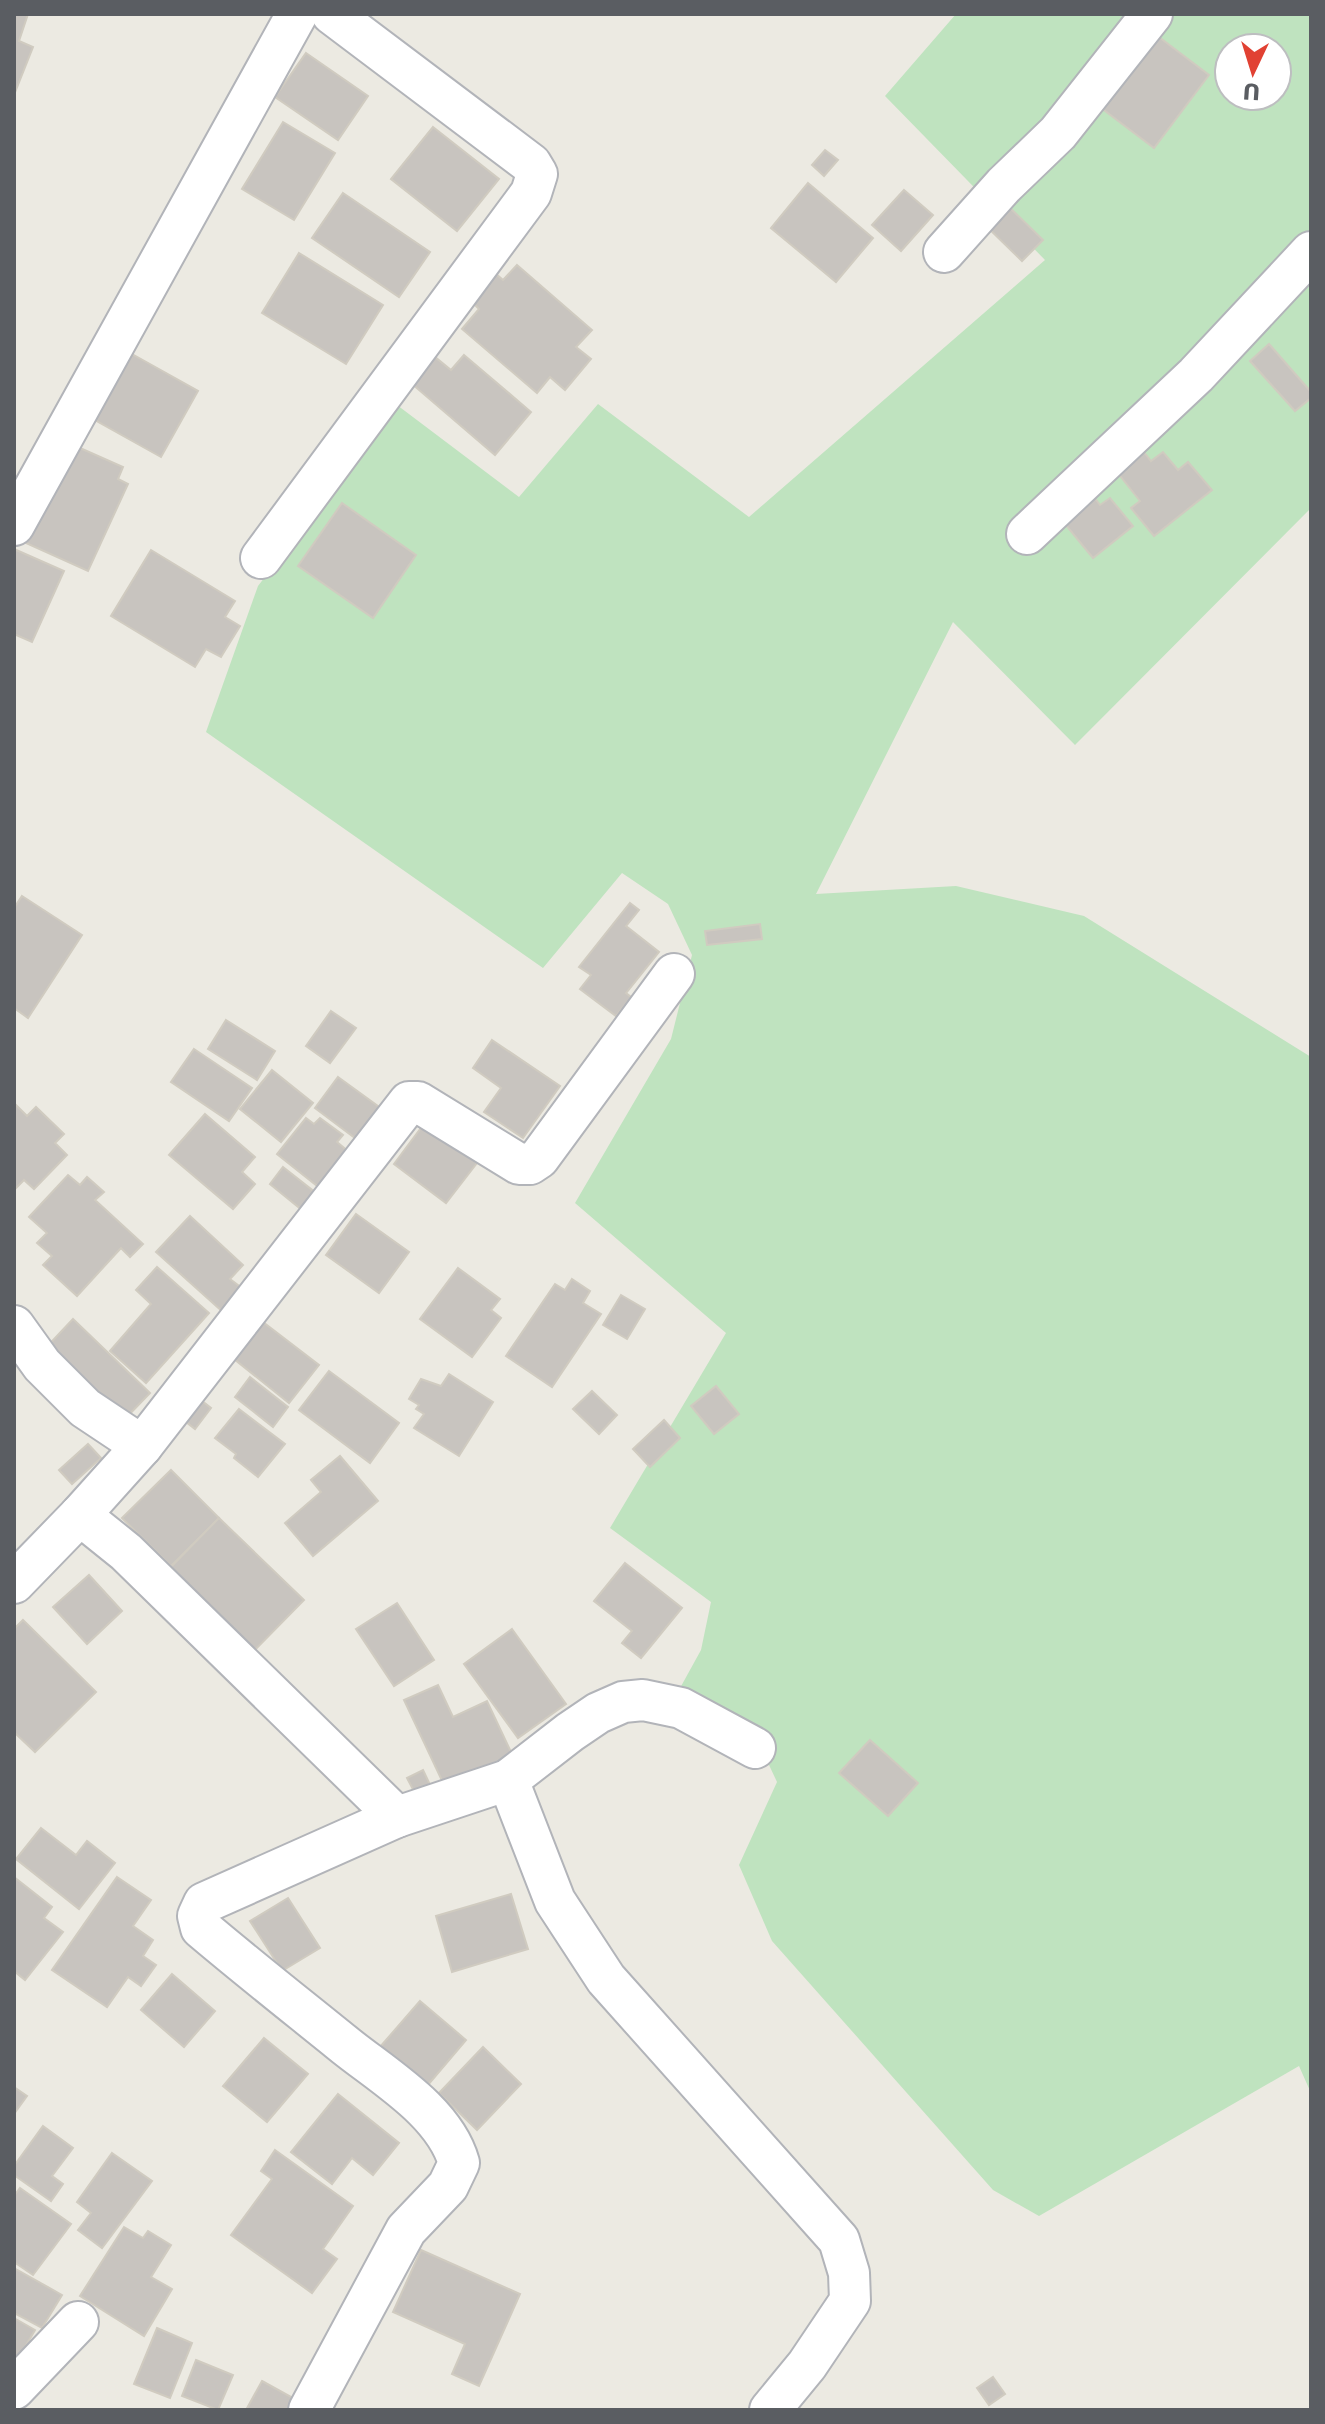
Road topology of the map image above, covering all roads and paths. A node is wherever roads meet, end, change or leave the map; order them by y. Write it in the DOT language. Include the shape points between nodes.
graph roads {
  1 [pos="297,14"];
  2 [pos="332,14"];
  3 [pos="1152,14"];
  4 [pos="944,252"];
  5 [pos="1311,252"];
  6 [pos="14,525"];
  7 [pos="1027,534"];
  8 [pos="261,558"];
  9 [pos="674,974"];
  10 [pos="14,1326"];
  11 [pos="142,1446"];
  12 [pos="80,1515"];
  13 [pos="14,1583"];
  14 [pos="755,1748"];
  15 [pos="508,1780"];
  16 [pos="397,1817"];
  17 [pos="78,2322"];
  18 [pos="14,2389"];
  19 [pos="309,2410"];
  20 [pos="770,2410"];
  1 -- 6 [label="street"];
  2 -- 8 [label="street" via="531,164 537,174 531,193"];
  3 -- 4 [label="street" via="1058,133"];
  5 -- 7 [label="street" via="1196,375"];
  9 -- 11 [label="street" via="530,1164 519,1164 418,1102 409,1102"];
  10 -- 11 [label="street" via="42,1365 85,1408"];
  11 -- 12 [label="street"];
  12 -- 13 [label="street"];
  12 -- 16 [label="street" via="126,1552"];
  14 -- 15 [label="street" via="681,1708 643,1700 623,1702 598,1713"];
  15 -- 16 [label="street"];
  15 -- 20 [label="street" via="555,1901 606,1979 839,2240 850,2301"];
  16 -- 19 [label="street" via="215,1897 204,1903 198,1916 201,1928 400,2085 454,2144 459,2163 448,2186 406,2230"];
  17 -- 18 [label="street"];
}
